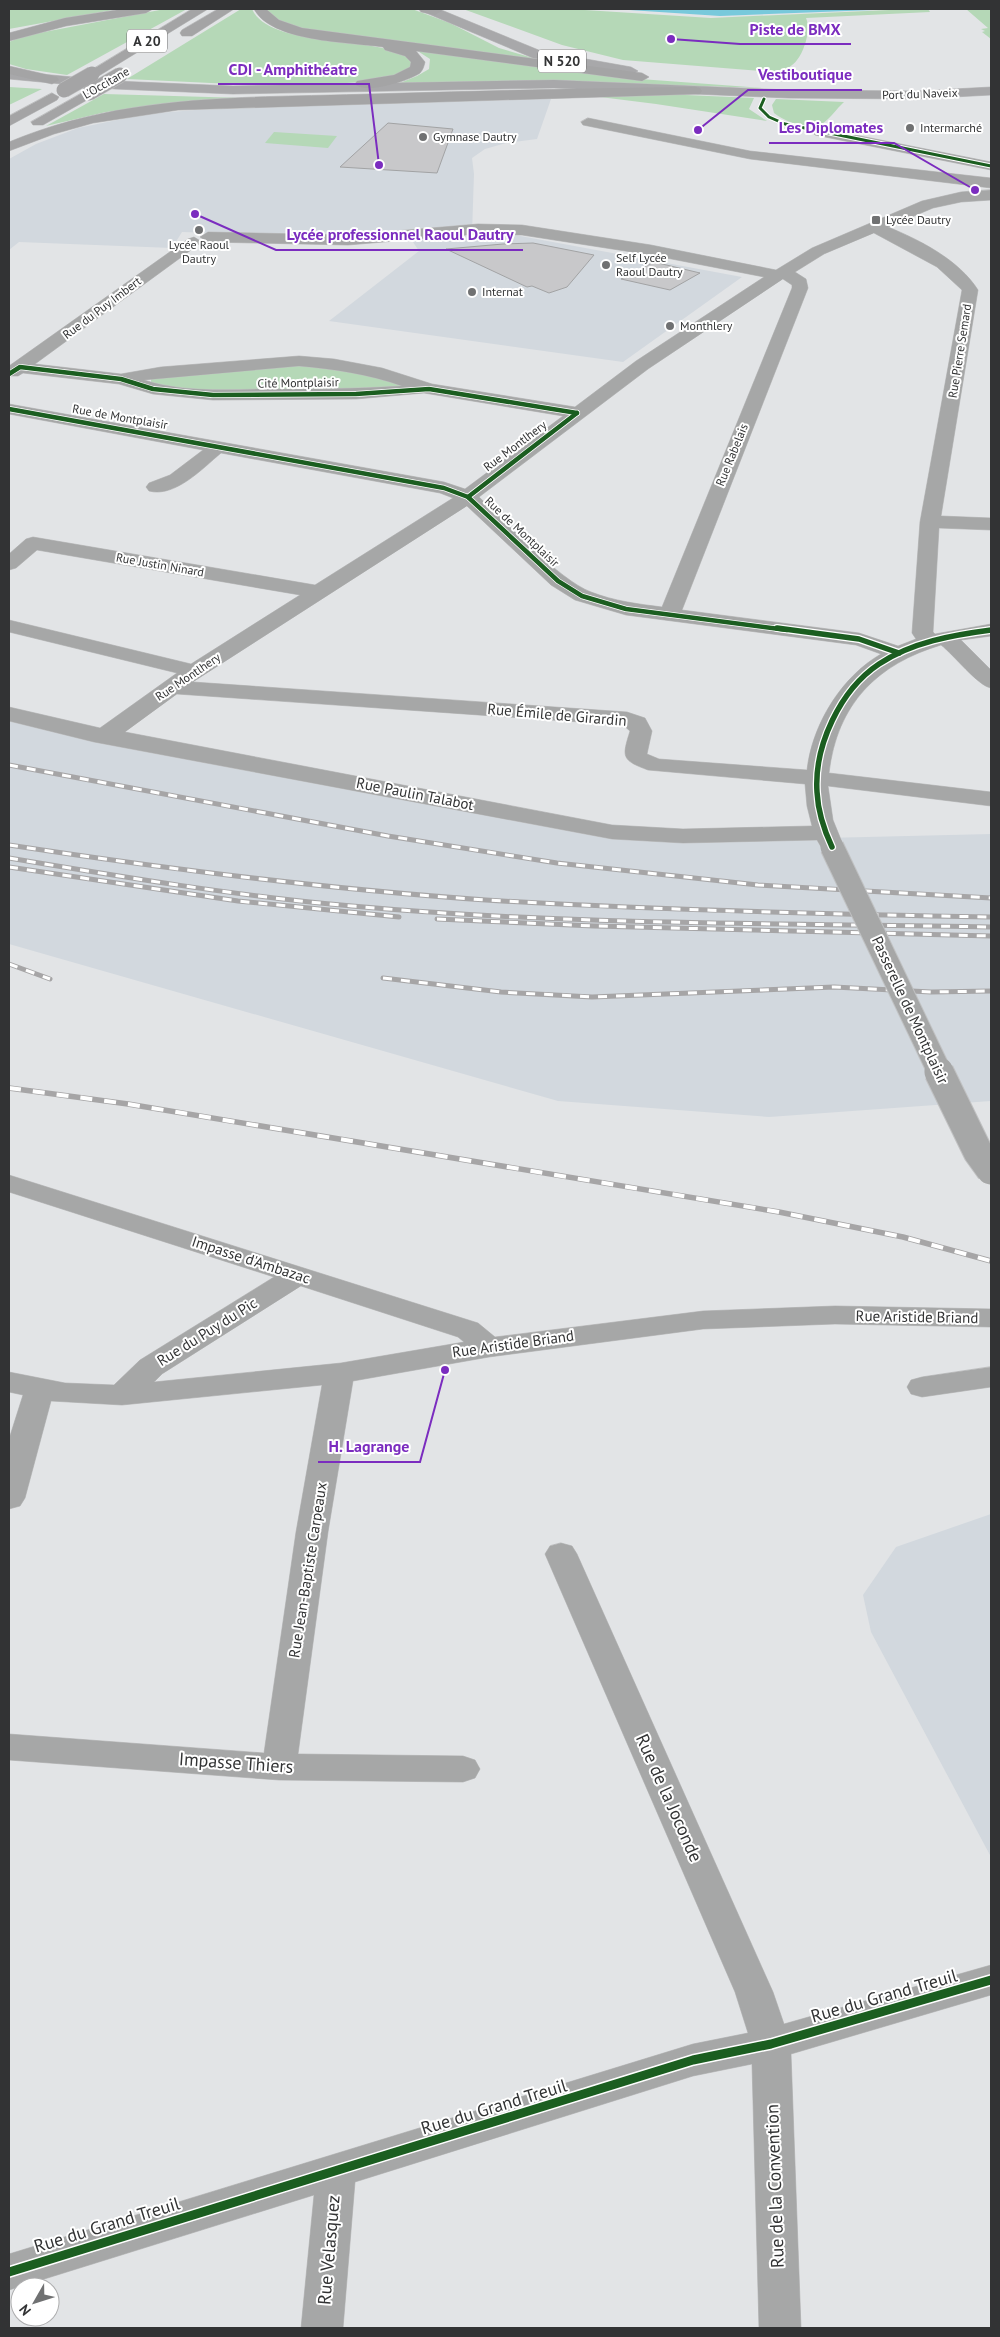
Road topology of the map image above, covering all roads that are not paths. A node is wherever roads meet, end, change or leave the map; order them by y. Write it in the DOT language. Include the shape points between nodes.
graph roads {
  1 [pos="146,9"];
  2 [pos="202,9"];
  3 [pos="227,9"];
  4 [pos="260,9"];
  5 [pos="430,9"];
  6 [pos="65,22"];
  7 [pos="9,32"];
  8 [pos="9,37"];
  9 [pos="178,39"];
  10 [pos="352,39"];
  11 [pos="9,70"];
  12 [pos="124,72"];
  13 [pos="9,75"];
  14 [pos="52,80"];
  15 [pos="991,83"];
  16 [pos="696,85"];
  17 [pos="173,88"];
  18 [pos="791,90"];
  19 [pos="991,91"];
  20 [pos="9,122"];
  21 [pos="588,122"];
  22 [pos="820,132"];
  23 [pos="9,140"];
  24 [pos="9,147"];
  25 [pos="991,166"];
  26 [pos="991,183"];
  27 [pos="991,195"];
  28 [pos="877,228"];
  29 [pos="780,274"];
  30 [pos="754,290"];
  31 [pos="795,297"];
  32 [pos="14,370"];
  33 [pos="121,379"];
  34 [pos="429,389"];
  35 [pos="9,408"];
  36 [pos="577,413"];
  37 [pos="219,446"];
  38 [pos="156,487"];
  39 [pos="468,497"];
  40 [pos="930,522"];
  41 [pos="991,524"];
  42 [pos="9,564"];
  43 [pos="318,592"];
  44 [pos="670,614"];
  45 [pos="9,626"];
  46 [pos="991,630"];
  47 [pos="937,640"];
  48 [pos="899,653"];
  49 [pos="194,671"];
  50 [pos="991,682"];
  51 [pos="172,687"];
  52 [pos="9,714"];
  53 [pos="103,735"];
  54 [pos="816,778"];
  55 [pos="991,799"];
  56 [pos="829,840"];
  57 [pos="991,1170"];
  58 [pos="9,1183"];
  59 [pos="298,1275"];
  60 [pos="991,1318"];
  61 [pos="489,1346"];
  62 [pos="341,1373"];
  63 [pos="991,1377"];
  64 [pos="9,1382"];
  65 [pos="922,1387"];
  66 [pos="40,1390"];
  67 [pos="122,1395"];
  68 [pos="9,1403"];
  69 [pos="9,1498"];
  70 [pos="561,1554"];
  71 [pos="9,1747"];
  72 [pos="279,1767"];
  73 [pos="463,1769"];
  74 [pos="991,1980"];
  75 [pos="771,2044"];
  76 [pos="335,2172"];
  77 [pos="9,2272"];
  78 [pos="322,2328"];
  79 [pos="780,2328"];
  1 -- 6 [label="highway"];
  2 -- 20 [label="highway, L'Occitane / A 20, bridge"];
  3 -- 9 [label="highway, A 20"];
  4 -- 10 [label="highway" via="266,19 287,28"];
  5 -- 16 [label="main road, N 520" via="538,55"];
  6 -- 7 [label="highway"];
  6 -- 8 [label="highway"];
  10 -- 16 [label="highway"];
  10 -- 17 [label="highway" via="403,50 414,56 418,66 398,79 370,84"];
  11 -- 14 [label="highway"];
  12 -- 23 [label="highway, L'Occitane, bridge"];
  13 -- 14 [label="main road"];
  14 -- 17 [label="main road, N 520"];
  15 -- 18 [label="main road, Port du Naveix / N 520"];
  16 -- 17 [label="main road, N 520" via="554,84 297,90"];
  16 -- 18 [label="main road, N 520"];
  16 -- 24 [label="highway" via="165,107 87,119 44,131"];
  18 -- 19 [label="main road, Port du Naveix / N 520" via="916,95"];
  21 -- 26 [label="street" via="750,155"];
  22 -- 25 [label="street"];
  27 -- 28 [label="street" via="928,204"];
  28 -- 29 [label="street, Rue Montlhery" via="831,245"];
  28 -- 40 [label="street, Rue Pierre Semard" via="918,248 963,280 970,290"];
  29 -- 30 [label="street, Rue Montlhery"];
  29 -- 31 [label="street" via="800,283"];
  29 -- 32 [label="street, Rue du Puy Imbert" via="522,230 478,229 348,240 201,239"];
  30 -- 31 [label="street" via="776,290"];
  30 -- 36 [label="street, Rue Montlhery"];
  31 -- 44 [label="street, Rue Rabelais"];
  32 -- 33 [label="street, Cité Montplaisir"];
  33 -- 34 [label="street, Cité Montplaisir" via="153,389 213,395 356,394"];
  33 -- 34 [label="street, Cité Montplaisir" via="161,372 299,361 382,373"];
  34 -- 36 [label="street, Cité Montplaisir"];
  35 -- 37 [label="street, Rue de Montplaisir"];
  36 -- 39 [label="street, Rue Montlhery"];
  37 -- 38 [label="street" via="177,479"];
  37 -- 39 [label="street, Rue de Montplaisir" via="444,488"];
  39 -- 43 [label="street, Rue Montlhery"];
  39 -- 44 [label="street, Rue de Montplaisir" via="558,581 582,596 626,609"];
  40 -- 41 [label="street"];
  40 -- 47 [label="street, Rue Pierre Semard" via="922,633"];
  42 -- 43 [label="street, Rue Justin Ninard" via="33,543"];
  43 -- 49 [label="street, Rue Montlhery"];
  44 -- 48 [label="street, Rue de Montplaisir" via="859,639"];
  45 -- 49 [label="street"];
  46 -- 47 [label="street, Passerelle de Montplaisir"];
  47 -- 48 [label="street, Passerelle de Montplaisir"];
  47 -- 50 [label="street" via="964,653"];
  48 -- 54 [label="street, Passerelle de Montplaisir" via="868,672 850,690 821,751"];
  49 -- 51 [label="street, Rue Montlhery"];
  51 -- 53 [label="street, Rue Montlhery"];
  51 -- 54 [label="street, Rue Émile de Girardin" via="626,719 637,723 641,730 635,752 637,758 645,763"];
  52 -- 53 [label="street, Rue Paulin Talabot" via="77,732"];
  53 -- 56 [label="street, Rue Paulin Talabot" via="612,832"];
  54 -- 55 [label="street, Rue Émile de Girardin"];
  54 -- 56 [label="street, Passerelle de Montplaisir" via="816,804"];
  56 -- 57 [label="street, Passerelle de Montplaisir, bridge" via="978,1152"];
  58 -- 59 [label="street, Impasse d'Ambazac"];
  59 -- 61 [label="street, Impasse d'Ambazac" via="468,1330"];
  59 -- 67 [label="street, Rue du Puy du Pic" via="151,1367"];
  60 -- 61 [label="street, Rue Aristide Briand" via="835,1315 703,1320"];
  61 -- 62 [label="street, Rue Aristide Briand"];
  62 -- 67 [label="street, Rue Aristide Briand"];
  62 -- 72 [label="street, Rue Jean-Baptiste Carpeaux" via="312,1532"];
  63 -- 65 [label="street"];
  64 -- 66 [label="street, Rue Aristide Briand"];
  66 -- 67 [label="street, Rue Aristide Briand" via="86,1396"];
  66 -- 68 [label="street"];
  66 -- 69 [label="street"];
  70 -- 75 [label="street, Rue de la Joconde" via="754,1992"];
  71 -- 72 [label="street, Impasse Thiers"];
  72 -- 73 [label="street, Impasse Thiers"];
  74 -- 75 [label="street, Rue du Grand Treuil"];
  75 -- 76 [label="street, Rue du Grand Treuil" via="692,2060"];
  75 -- 79 [label="street, Rue de la Convention"];
  76 -- 77 [label="street, Rue du Grand Treuil"];
  76 -- 78 [label="street, Rue Velasquez"];
}
